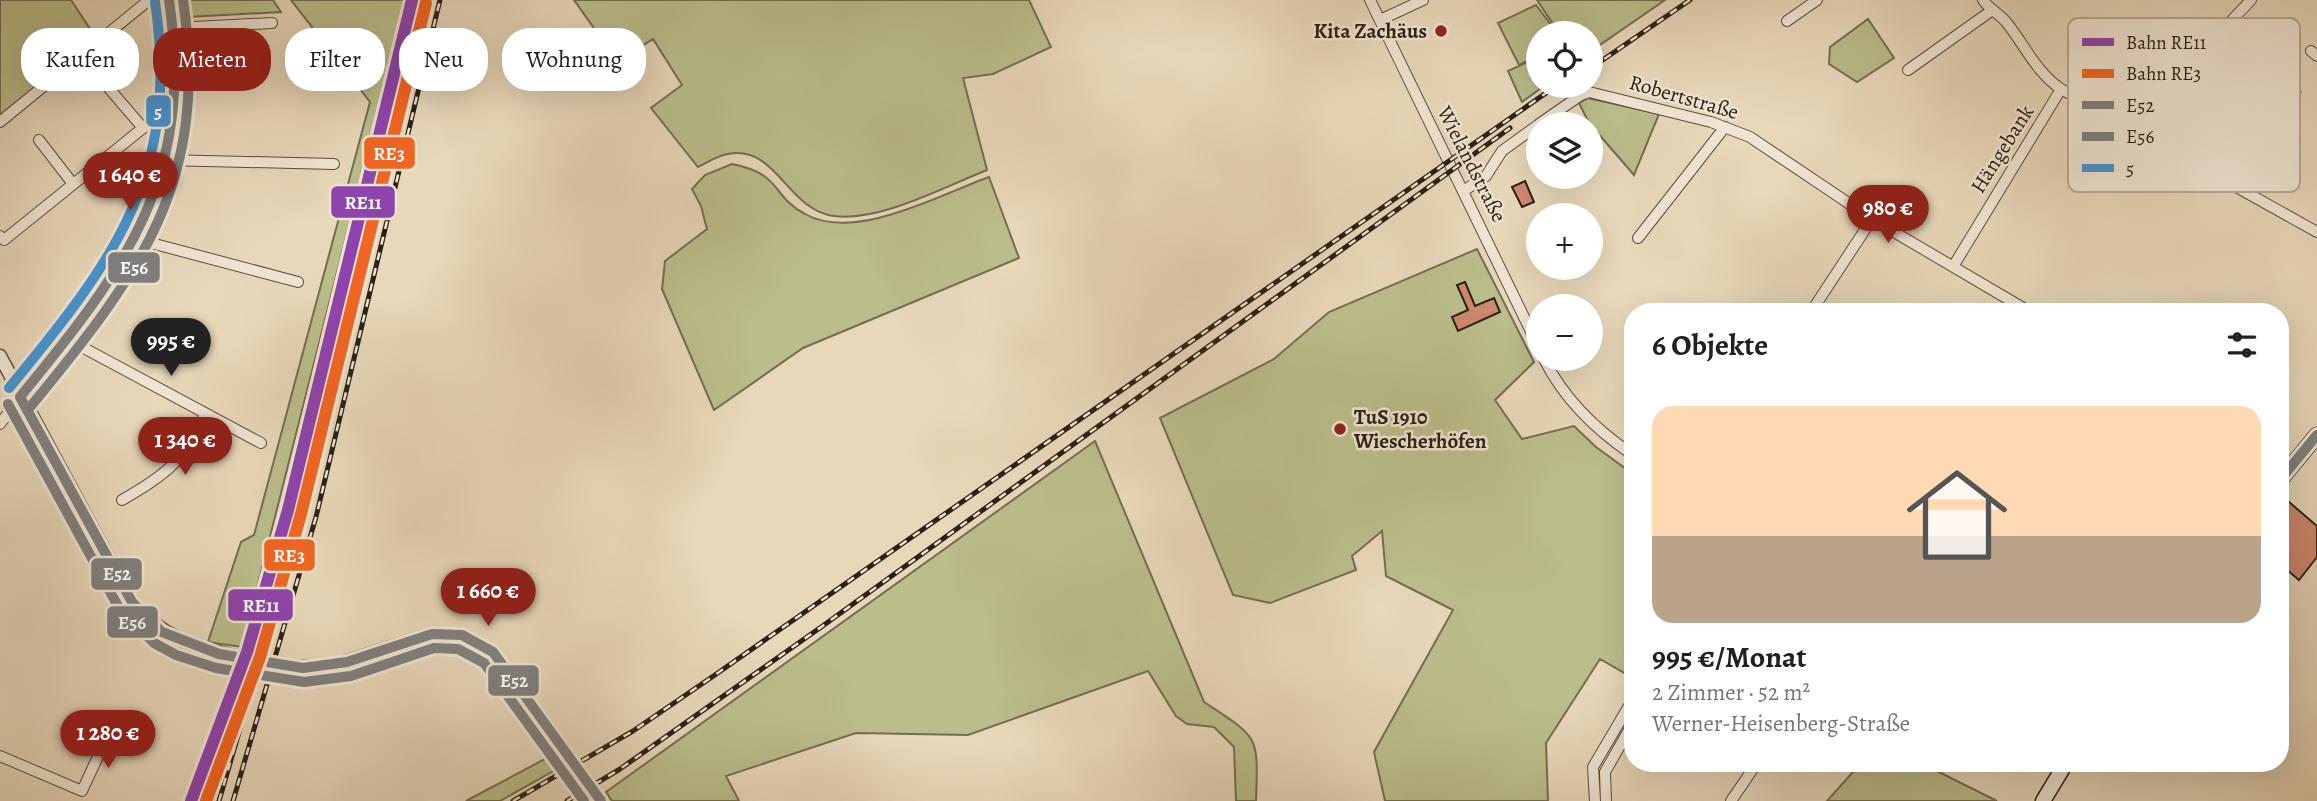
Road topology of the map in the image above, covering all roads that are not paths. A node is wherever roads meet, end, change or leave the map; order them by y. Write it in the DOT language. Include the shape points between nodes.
graph roads {
  1 [pos="149,0"];
  2 [pos="169,0"];
  3 [pos="1370,0"];
  4 [pos="1423,0"];
  5 [pos="1817,0"];
  6 [pos="1983,0"];
  7 [pos="2248,1"];
  8 [pos="1991,11"];
  9 [pos="2232,18"];
  10 [pos="1380,19"];
  11 [pos="1787,22"];
  12 [pos="272,23"];
  13 [pos="175,27"];
  14 [pos="1908,70"];
  15 [pos="2061,89"];
  16 [pos="111,91"];
  17 [pos="2068,93"];
  18 [pos="1557,112"];
  19 [pos="171,117"];
  20 [pos="0,122"];
  21 [pos="1725,127"];
  22 [pos="143,128"];
  23 [pos="1526,134"];
  24 [pos="38,140"];
  25 [pos="164,160"];
  26 [pos="334,164"];
  27 [pos="73,184"];
  28 [pos="1465,190"];
  29 [pos="2245,192"];
  30 [pos="1872,219"];
  31 [pos="2317,232"];
  32 [pos="1638,238"];
  33 [pos="136,239"];
  34 [pos="1,240"];
  35 [pos="1954,265"];
  36 [pos="298,282"];
  37 [pos="1817,303"];
  38 [pos="2015,303"];
  39 [pos="1526,320"];
  40 [pos="67,339"];
  41 [pos="0,356"];
  42 [pos="1552,371"];
  43 [pos="20,397"];
  44 [pos="205,414"];
  45 [pos="0,424"];
  46 [pos="2317,435"];
  47 [pos="261,443"];
  48 [pos="1624,448"];
  49 [pos="2289,469"];
  50 [pos="122,500"];
  51 [pos="238,657"];
  52 [pos="287,668"];
  53 [pos="1624,713"];
  54 [pos="1620,719"];
  55 [pos="1624,721"];
  56 [pos="107,737"];
  57 [pos="1610,738"];
  58 [pos="1624,738"];
  59 [pos="1620,744"];
  60 [pos="0,756"];
  61 [pos="1751,772"];
  62 [pos="2061,772"];
  63 [pos="601,801"];
  64 [pos="1595,801"];
  65 [pos="1606,801"];
  66 [pos="1731,801"];
  67 [pos="2043,801"];
  1 -- 20 [label="street"];
  2 -- 13 [label="street"];
  3 -- 10 [label="street, Wielandstraße"];
  4 -- 10 [label="street"];
  5 -- 11 [label="street"];
  6 -- 8 [label="street"];
  7 -- 9 [label="street"];
  8 -- 14 [label="street"];
  8 -- 15 [label="street" via="2004,20 2047,79"];
  10 -- 28 [label="street, Wielandstraße"];
  12 -- 13 [label="street"];
  13 -- 19 [label="street"];
  15 -- 17 [label="street"];
  15 -- 35 [label="street, Hängebank"];
  16 -- 22 [label="street"];
  18 -- 21 [label="street, Robertstraße" via="1589,92"];
  19 -- 22 [label="street"];
  19 -- 25 [label="street"];
  21 -- 30 [label="street, Robertstraße" via="1766,147"];
  21 -- 32 [label="street"];
  22 -- 27 [label="street"];
  23 -- 28 [label="street, Robertstraße" via="1502,151 1486,176"];
  24 -- 27 [label="street"];
  25 -- 26 [label="street"];
  25 -- 33 [label="street"];
  27 -- 34 [label="street"];
  28 -- 39 [label="street, Wielandstraße"];
  29 -- 31 [label="street"];
  30 -- 35 [label="street, Robertstraße"];
  30 -- 37 [label="street"];
  33 -- 36 [label="street"];
  33 -- 40 [label="street"];
  35 -- 38 [label="street, Robertstraße"];
  40 -- 43 [label="street"];
  40 -- 44 [label="street"];
  41 -- 43 [label="street"];
  42 -- 48 [label="street" via="1597,429"];
  43 -- 45 [label="street"];
  43 -- 51 [label="street" via="142,615 181,642"];
  44 -- 47 [label="street"];
  44 -- 50 [label="street" via="192,443 168,472"];
  46 -- 49 [label="main road"];
  52 -- 63 [label="street" via="336,665 432,634 474,639 500,660"];
  53 -- 54 [label="street"];
  54 -- 55 [label="street"];
  54 -- 57 [label="street"];
  56 -- 60 [label="street" via="82,791"];
  57 -- 59 [label="street"];
  57 -- 64 [label="street" via="1593,767"];
  58 -- 59 [label="street"];
  59 -- 65 [label="street" via="1605,772"];
  61 -- 66 [label="street"];
  62 -- 67 [label="main road"];
}
